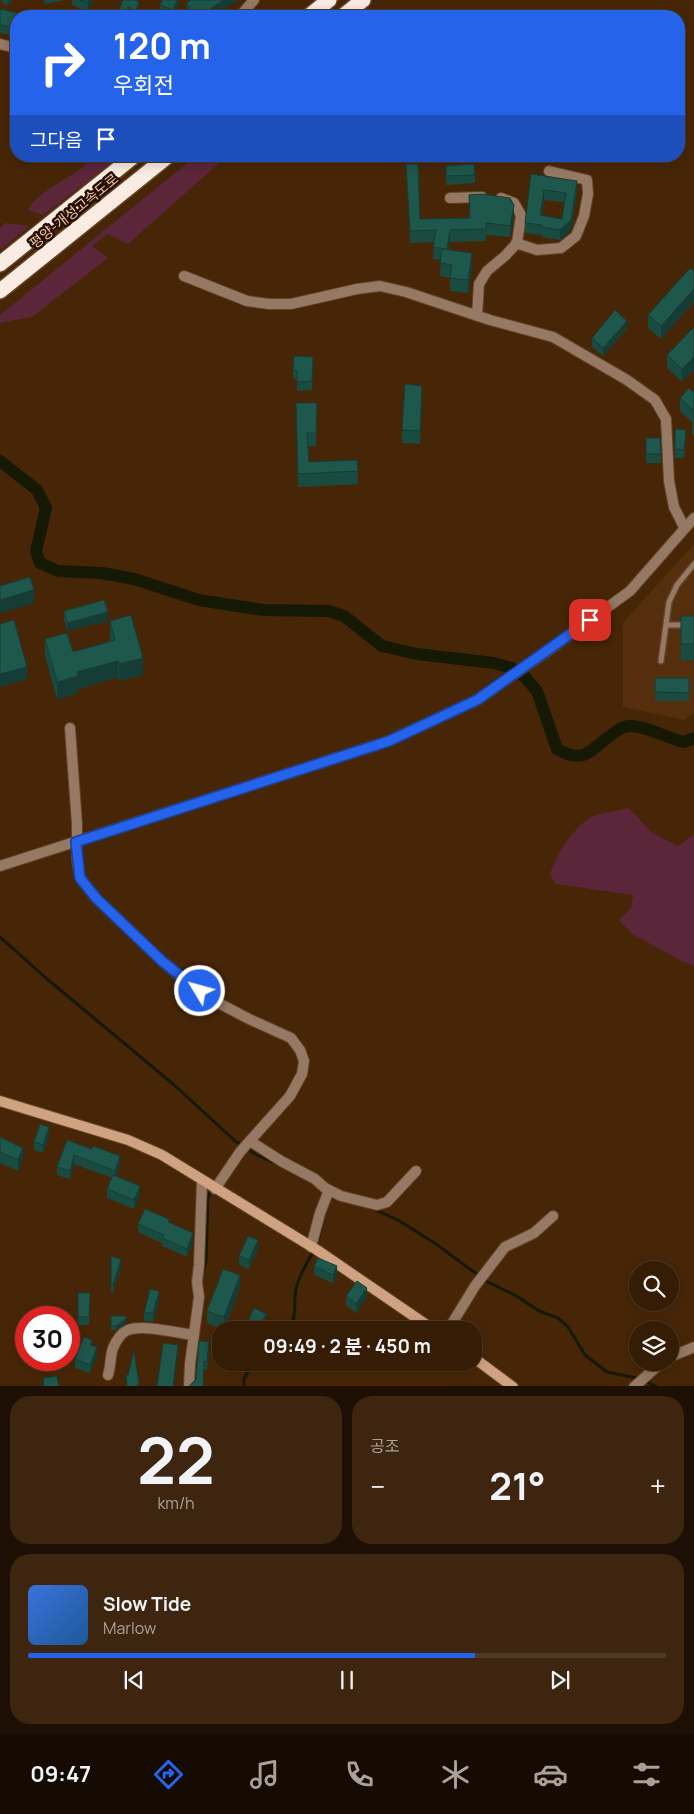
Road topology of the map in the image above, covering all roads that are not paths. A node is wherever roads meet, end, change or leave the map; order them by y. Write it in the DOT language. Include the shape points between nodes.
graph roads {
  1 [pos="254,0"];
  2 [pos="329,0"];
  3 [pos="363,0"];
  4 [pos="245,10"];
  5 [pos="316,10"];
  6 [pos="350,10"];
  7 [pos="127,162"];
  8 [pos="161,162"];
  9 [pos="549,171"];
  10 [pos="450,198"];
  11 [pos="516,243"];
  12 [pos="0,264"];
  13 [pos="184,276"];
  14 [pos="0,291"];
  15 [pos="477,316"];
  16 [pos="694,518"];
  17 [pos="684,527"];
  18 [pos="694,564"];
  19 [pos="666,625"];
  20 [pos="694,625"];
  21 [pos="662,661"];
  22 [pos="70,728"];
  23 [pos="76,842"];
  24 [pos="0,866"];
  25 [pos="0,1100"];
  26 [pos="250,1141"];
  27 [pos="416,1171"];
  28 [pos="211,1186"];
  29 [pos="329,1190"];
  30 [pos="553,1216"];
  31 [pos="313,1248"];
  32 [pos="421,1321"];
  33 [pos="453,1321"];
  34 [pos="194,1335"];
  35 [pos="694,1347"];
  36 [pos="679,1353"];
  37 [pos="482,1364"];
  38 [pos="652,1371"];
  39 [pos="108,1375"];
  40 [pos="189,1386"];
  41 [pos="514,1386"];
  42 [pos="634,1386"];
  1 -- 4 [label="street"];
  2 -- 5 [label="highway"];
  3 -- 6 [label="highway"];
  7 -- 12 [label="highway, 평양-개성고속도로"];
  8 -- 14 [label="highway, 평양-개성고속도로"];
  9 -- 11 [label="street" via="587,180 584,216 576,236 560,248 537,250"];
  10 -- 11 [label="street" via="498,197 514,203 521,215"];
  11 -- 15 [label="street" via="487,271 479,284"];
  13 -- 15 [label="street" via="247,301 270,304 291,304 380,286"];
  15 -- 17 [label="street" via="554,337 655,400 666,419 669,482 674,508"];
  16 -- 17 [label="street"];
  17 -- 23 [label="street" via="630,591 477,700 389,741"];
  18 -- 19 [label="lane" via="677,585 669,602"];
  19 -- 20 [label="lane"];
  19 -- 21 [label="lane"];
  22 -- 23 [label="street"];
  23 -- 24 [label="street"];
  23 -- 26 [label="street" via="80,878 96,898 163,962 211,999 291,1038 300,1050 304,1061 302,1074 290,1096"];
  25 -- 28 [label="main road" via="128,1140 162,1155"];
  26 -- 28 [label="street"];
  26 -- 29 [label="street"];
  27 -- 29 [label="street" via="386,1202 378,1205"];
  28 -- 31 [label="main road"];
  28 -- 34 [label="street" via="197,1282 199,1297"];
  29 -- 31 [label="street" via="320,1212"];
  30 -- 33 [label="street" via="534,1233 505,1247 474,1286"];
  31 -- 32 [label="main road"];
  34 -- 39 [label="street" via="130,1329 112,1349"];
  34 -- 40 [label="street"];
  35 -- 36 [label="street"];
  37 -- 41 [label="main road"];
  38 -- 42 [label="street"];
}
